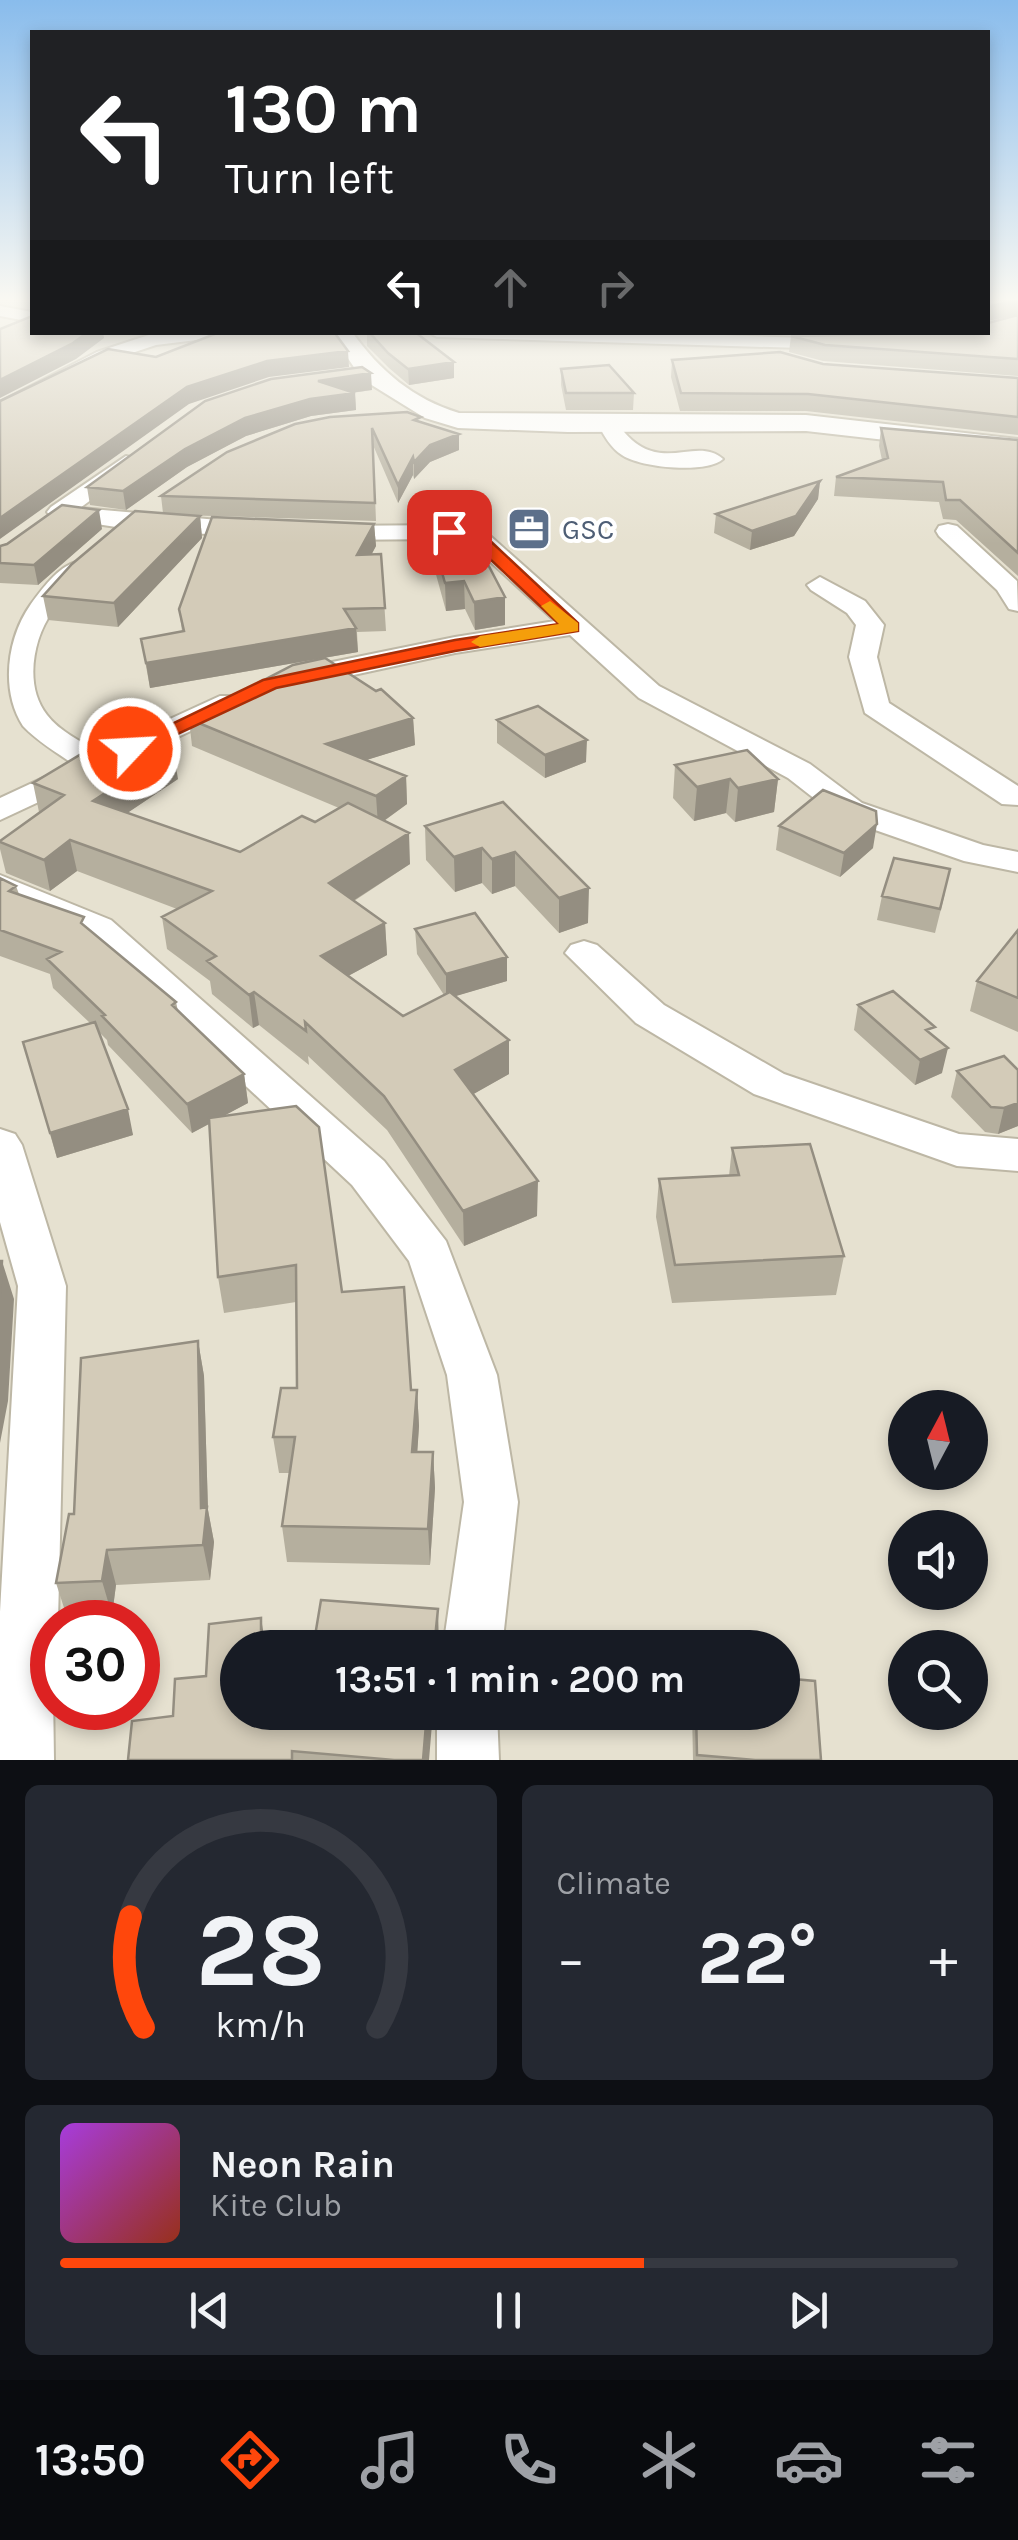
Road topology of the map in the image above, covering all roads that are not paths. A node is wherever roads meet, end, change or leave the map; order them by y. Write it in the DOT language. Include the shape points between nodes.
graph roads {
  1 [pos="57,379"];
  2 [pos="369,379"];
  3 [pos="0,410"];
  4 [pos="395,417"];
  5 [pos="458,420"];
  6 [pos="608,424"];
  7 [pos="152,444"];
  8 [pos="1018,447"];
  9 [pos="712,459"];
  10 [pos="162,500"];
  11 [pos="129,522"];
  12 [pos="948,531"];
  13 [pos="820,586"];
  14 [pos="1018,603"];
  15 [pos="572,627"];
  16 [pos="95,765"];
  17 [pos="1016,799"];
  18 [pos="0,810"];
  19 [pos="1018,862"];
  20 [pos="0,886"];
  21 [pos="584,954"];
  22 [pos="0,1145"];
  23 [pos="1018,1155"];
  24 [pos="474,1630"];
  25 [pos="467,1730"];
  26 [pos="24,1760"];
  27 [pos="468,1760"];
  1 -- 3 [label="street"];
  2 -- 5 [label="street"];
  4 -- 5 [label="street"];
  5 -- 6 [label="street"];
  6 -- 8 [label="street" via="806,424"];
  6 -- 9 [label="street" via="645,461"];
  7 -- 11 [label="street" via="51,517"];
  10 -- 11 [label="street"];
  11 -- 15 [label="street" via="283,532 449,532 479,539"];
  11 -- 16 [label="street" via="46,598 14,635 7,659 11,684 32,718"];
  12 -- 14 [label="street"];
  13 -- 17 [label="street" via="856,607 870,625 863,657 875,707"];
  15 -- 16 [label="street" via="261,688"];
  15 -- 19 [label="street" via="649,692 798,771 850,810"];
  16 -- 18 [label="street"];
  20 -- 24 [label="street" via="98,928 368,1173 430,1254 472,1376 491,1502"];
  21 -- 23 [label="street" via="650,1014 770,1084 957,1150"];
  22 -- 26 [label="street" via="42,1286"];
  25 -- 27 [label="street"];
}
